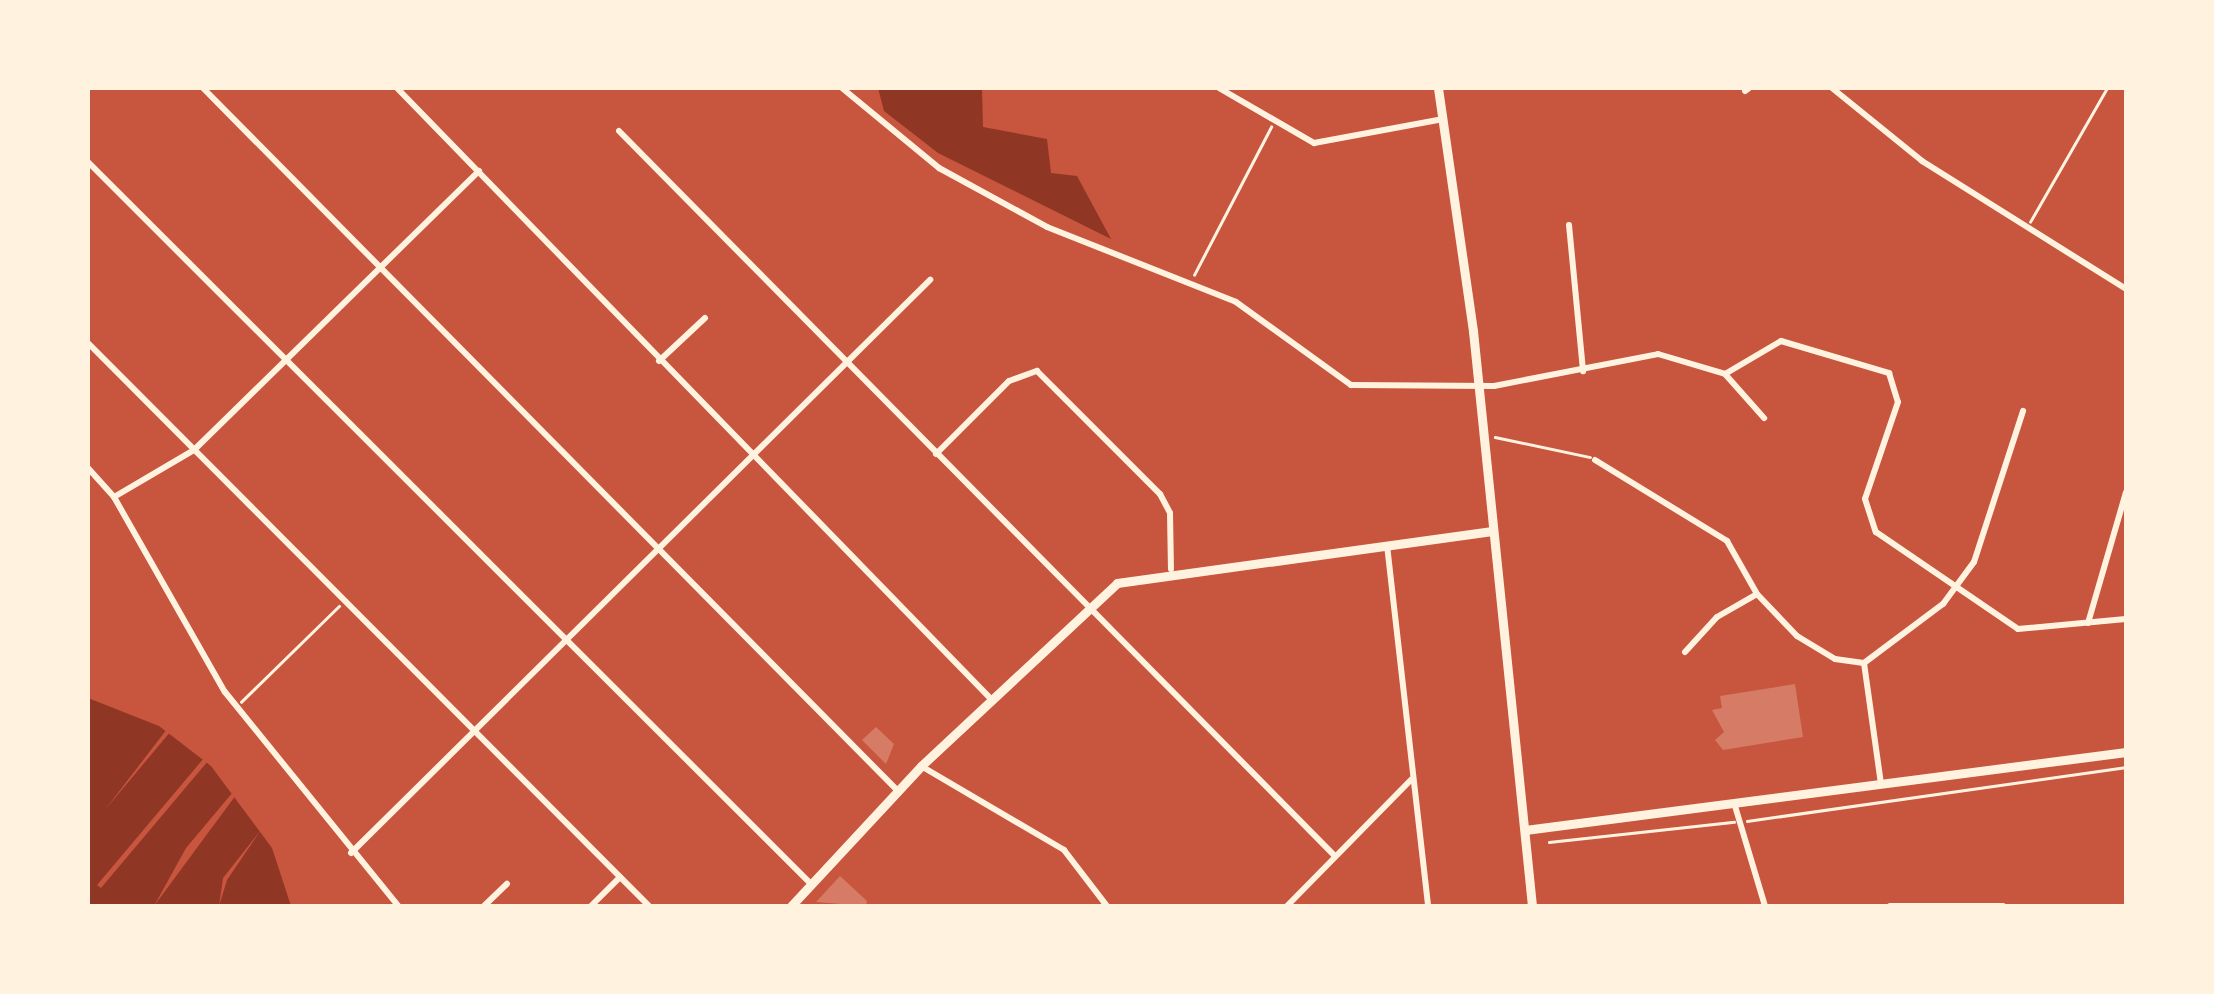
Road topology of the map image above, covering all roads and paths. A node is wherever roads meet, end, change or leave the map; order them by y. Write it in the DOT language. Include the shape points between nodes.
graph roads {
  1 [pos="202,88"];
  2 [pos="397,88"];
  3 [pos="842,88"];
  4 [pos="1219,88"];
  5 [pos="1438,88"];
  6 [pos="1832,88"];
  7 [pos="2107,88"];
  8 [pos="1438,120"];
  9 [pos="1272,126"];
  10 [pos="619,131"];
  11 [pos="88,162"];
  12 [pos="479,171"];
  13 [pos="1568,225"];
  14 [pos="2027,228"];
  15 [pos="381,268"];
  16 [pos="930,280"];
  17 [pos="1190,283"];
  18 [pos="2126,289"];
  19 [pos="705,318"];
  20 [pos="88,343"];
  21 [pos="286,359"];
  22 [pos="659,362"];
  23 [pos="845,363"];
  24 [pos="1583,370"];
  25 [pos="1725,374"];
  26 [pos="1476,387"];
  27 [pos="2023,411"];
  28 [pos="1764,418"];
  29 [pos="1496,437"];
  30 [pos="194,450"];
  31 [pos="936,454"];
  32 [pos="750,456"];
  33 [pos="1595,460"];
  34 [pos="88,468"];
  35 [pos="2126,492"];
  36 [pos="114,497"];
  37 [pos="1490,531"];
  38 [pos="1387,542"];
  39 [pos="659,548"];
  40 [pos="1171,569"];
  41 [pos="1956,589"];
  42 [pos="1757,594"];
  43 [pos="344,602"];
  44 [pos="1086,607"];
  45 [pos="2126,619"];
  46 [pos="2088,623"];
  47 [pos="565,640"];
  48 [pos="1685,652"];
  49 [pos="1864,662"];
  50 [pos="990,698"];
  51 [pos="236,708"];
  52 [pos="475,732"];
  53 [pos="2126,752"];
  54 [pos="921,766"];
  55 [pos="2126,768"];
  56 [pos="1412,779"];
  57 [pos="1882,787"];
  58 [pos="897,790"];
  59 [pos="1735,806"];
  60 [pos="1740,822"];
  61 [pos="1525,830"];
  62 [pos="1549,842"];
  63 [pos="350,853"];
  64 [pos="1336,856"];
  65 [pos="620,878"];
  66 [pos="507,884"];
  67 [pos="811,884"];
  68 [pos="797,904"];
  69 [pos="398,906"];
  70 [pos="484,906"];
  71 [pos="591,906"];
  72 [pos="649,906"];
  73 [pos="1107,906"];
  74 [pos="1287,906"];
  75 [pos="1428,906"];
  76 [pos="1532,906"];
  77 [pos="1766,906"];
  78 [pos="1890,906"];
  79 [pos="2003,906"];
  1 -- 15 [label="street"];
  2 -- 12 [label="street"];
  3 -- 17 [label="street" via="928,160 997,201"];
  4 -- 9 [label="street"];
  5 -- 8 [label="main road"];
  6 -- 14 [label="street" via="1898,144"];
  7 -- 14 [label="path"];
  8 -- 9 [label="street" via="1333,144"];
  8 -- 26 [label="main road"];
  9 -- 17 [label="path"];
  10 -- 23 [label="street"];
  11 -- 21 [label="street"];
  12 -- 15 [label="street"];
  12 -- 22 [label="street" via="620,309"];
  13 -- 24 [label="street"];
  14 -- 18 [label="street"];
  15 -- 21 [label="street"];
  15 -- 39 [label="street"];
  16 -- 23 [label="street"];
  17 -- 26 [label="street" via="1251,310 1351,385"];
  19 -- 22 [label="street"];
  20 -- 30 [label="street"];
  21 -- 30 [label="street"];
  21 -- 47 [label="street"];
  22 -- 32 [label="street"];
  23 -- 31 [label="street"];
  23 -- 32 [label="street"];
  24 -- 25 [label="street" via="1644,354"];
  24 -- 26 [label="street"];
  25 -- 28 [label="street"];
  25 -- 41 [label="street" via="1781,341 1897,379 1866,516"];
  26 -- 37 [label="main road"];
  27 -- 41 [label="street" via="1986,535"];
  29 -- 33 [label="path"];
  30 -- 36 [label="street"];
  30 -- 43 [label="street"];
  31 -- 40 [label="street" via="1018,374 1037,371 1160,494 1170,513"];
  31 -- 44 [label="street"];
  32 -- 39 [label="street"];
  32 -- 50 [label="street"];
  33 -- 42 [label="street" via="1727,542"];
  34 -- 36 [label="street"];
  35 -- 46 [label="street"];
  36 -- 51 [label="street"];
  37 -- 38 [label="main road"];
  37 -- 61 [label="main road"];
  38 -- 40 [label="main road"];
  38 -- 56 [label="street"];
  39 -- 47 [label="street"];
  39 -- 58 [label="street"];
  40 -- 44 [label="main road" via="1117,583"];
  41 -- 46 [label="street" via="2018,628"];
  41 -- 49 [label="street" via="1892,650"];
  42 -- 48 [label="street" via="1717,617"];
  42 -- 49 [label="street" via="1821,652"];
  43 -- 51 [label="path"];
  43 -- 52 [label="street"];
  44 -- 50 [label="main road"];
  44 -- 64 [label="street"];
  45 -- 46 [label="street"];
  47 -- 52 [label="street"];
  47 -- 67 [label="street"];
  49 -- 57 [label="street"];
  50 -- 54 [label="main road"];
  51 -- 63 [label="street"];
  52 -- 63 [label="street"];
  52 -- 65 [label="street"];
  53 -- 57 [label="main road"];
  54 -- 58 [label="main road"];
  54 -- 73 [label="street" via="1064,850"];
  55 -- 60 [label="path"];
  56 -- 64 [label="street"];
  56 -- 75 [label="street"];
  57 -- 59 [label="main road"];
  58 -- 67 [label="main road"];
  59 -- 60 [label="street"];
  59 -- 61 [label="main road"];
  60 -- 62 [label="path"];
  60 -- 77 [label="street"];
  61 -- 76 [label="main road"];
  63 -- 69 [label="street"];
  64 -- 74 [label="street"];
  65 -- 71 [label="street"];
  65 -- 72 [label="street"];
  66 -- 70 [label="street"];
  67 -- 68 [label="main road"];
  78 -- 79 [label="street"];
}
